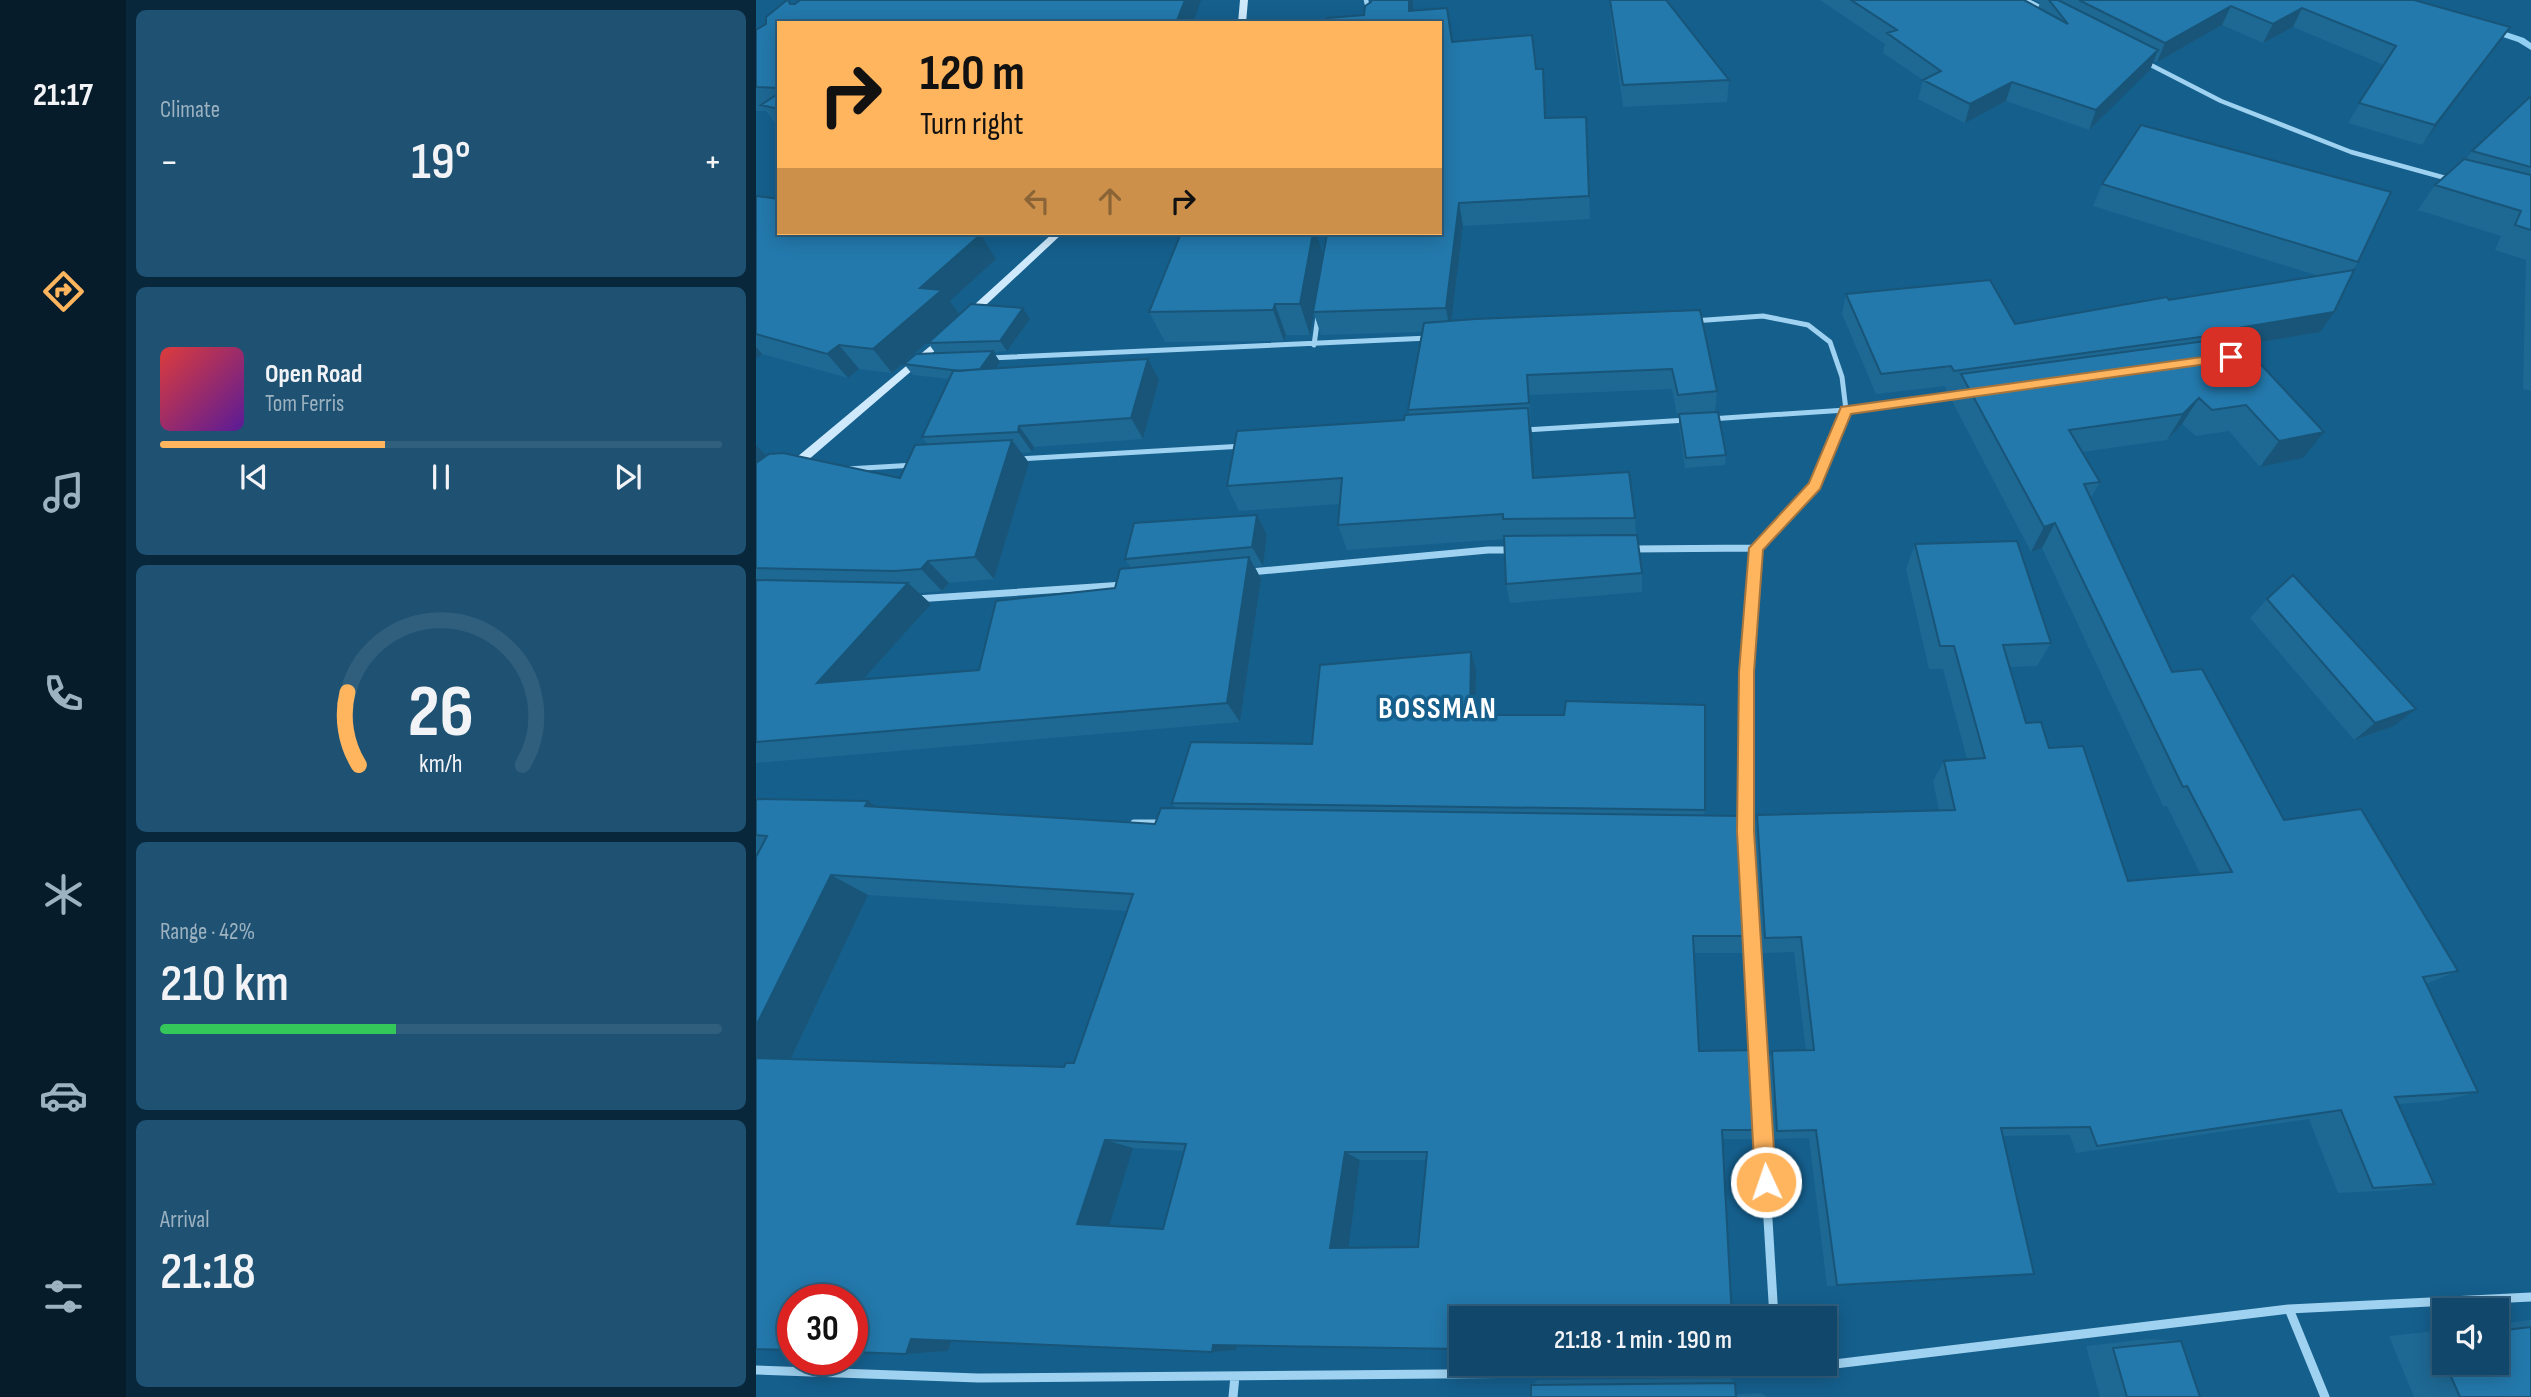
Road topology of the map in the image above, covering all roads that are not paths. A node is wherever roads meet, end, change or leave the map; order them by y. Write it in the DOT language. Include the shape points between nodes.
graph roads {
  1 [pos="1244,0"];
  2 [pos="1366,0"];
  3 [pos="2026,0"];
  4 [pos="2054,15"];
  5 [pos="1242,21"];
  6 [pos="1371,21"];
  7 [pos="2136,57"];
  8 [pos="2454,181"];
  9 [pos="1056,235"];
  10 [pos="1320,308"];
  11 [pos="1681,321"];
  12 [pos="1436,337"];
  13 [pos="1314,345"];
  14 [pos="987,358"];
  15 [pos="919,360"];
  16 [pos="933,360"];
  17 [pos="1966,394"];
  18 [pos="1846,410"];
  19 [pos="1707,419"];
  20 [pos="1693,420"];
  21 [pos="1512,431"];
  22 [pos="1247,446"];
  23 [pos="1010,460"];
  24 [pos="926,464"];
  25 [pos="842,469"];
  26 [pos="800,471"];
  27 [pos="787,472"];
  28 [pos="776,481"];
  29 [pos="1756,548"];
  30 [pos="1622,549"];
  31 [pos="1528,550"];
  32 [pos="1247,572"];
  33 [pos="1130,584"];
  34 [pos="904,598"];
  35 [pos="1120,823"];
  36 [pos="1176,824"];
  37 [pos="1732,831"];
  38 [pos="1746,831"];
  39 [pos="1759,1067"];
  40 [pos="1762,1109"];
  41 [pos="2531,1297"];
  42 [pos="1773,1306"];
  43 [pos="2289,1309"];
  44 [pos="1837,1360"];
  45 [pos="756,1370"];
  46 [pos="1449,1372"];
  47 [pos="1236,1376"];
  48 [pos="1233,1397"];
  49 [pos="2325,1397"];
  1 -- 5 [label="street"];
  2 -- 6 [label="street"];
  3 -- 4 [label="street"];
  7 -- 8 [label="street" via="2221,101 2351,152"];
  9 -- 15 [label="street"];
  10 -- 13 [label="street"];
  11 -- 18 [label="street" via="1763,316 1808,325 1830,341 1843,377"];
  12 -- 13 [label="street"];
  13 -- 14 [label="street"];
  15 -- 16 [label="street"];
  15 -- 27 [label="street"];
  17 -- 18 [label="street"];
  18 -- 19 [label="street"];
  18 -- 29 [label="street" via="1815,485"];
  20 -- 21 [label="street"];
  22 -- 23 [label="street"];
  24 -- 25 [label="street"];
  26 -- 27 [label="street"];
  27 -- 28 [label="street"];
  29 -- 30 [label="street"];
  29 -- 38 [label="street" via="1746,672"];
  31 -- 32 [label="street"];
  33 -- 34 [label="street"];
  35 -- 36 [label="street"];
  37 -- 38 [label="street"];
  38 -- 39 [label="street"];
  40 -- 42 [label="street"];
  41 -- 43 [label="street"];
  43 -- 44 [label="street"];
  43 -- 49 [label="street"];
  45 -- 47 [label="street" via="978,1378"];
  46 -- 47 [label="street"];
  47 -- 48 [label="street"];
}
